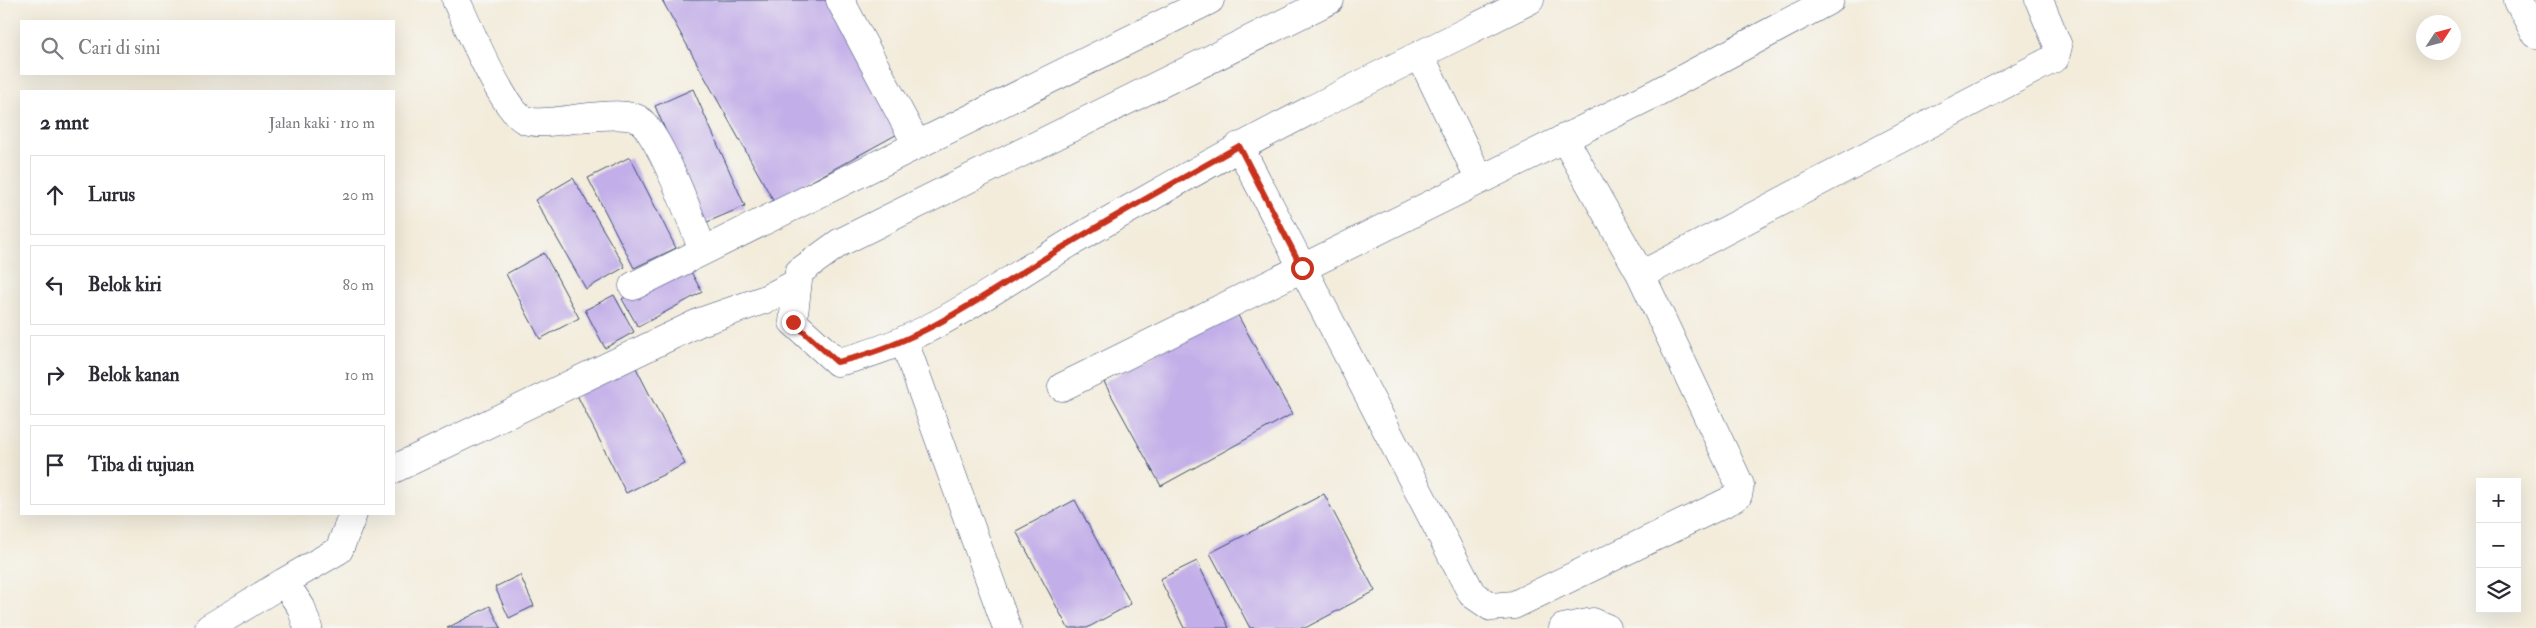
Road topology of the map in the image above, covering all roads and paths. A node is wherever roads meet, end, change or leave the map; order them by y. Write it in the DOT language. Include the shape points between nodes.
graph roads {
  1 [pos="456,0"];
  2 [pos="840,0"];
  3 [pos="1210,0"];
  4 [pos="1330,0"];
  5 [pos="1530,0"];
  6 [pos="1830,0"];
  7 [pos="2039,0"];
  8 [pos="2518,0"];
  9 [pos="2536,34"];
  10 [pos="1420,55"];
  11 [pos="1564,138"];
  12 [pos="917,144"];
  13 [pos="1239,146"];
  14 [pos="1480,180"];
  15 [pos="703,251"];
  16 [pos="1302,268"];
  17 [pos="1641,275"];
  18 [pos="798,278"];
  19 [pos="633,286"];
  20 [pos="904,341"];
  21 [pos="1062,387"];
  22 [pos="395,455"];
  23 [pos="395,469"];
  24 [pos="347,515"];
  25 [pos="353,515"];
  26 [pos="339,550"];
  27 [pos="284,582"];
  28 [pos="209,628"];
  29 [pos="308,628"];
  30 [pos="1007,628"];
  31 [pos="1563,628"];
  32 [pos="1607,628"];
  1 -- 15 [label="lane" via="504,98 525,120 633,116 641,120 668,165"];
  2 -- 12 [label="lane"];
  3 -- 12 [label="lane"];
  4 -- 18 [label="lane" via="839,243"];
  5 -- 10 [label="lane"];
  6 -- 11 [label="lane"];
  7 -- 17 [label="lane" via="2058,46 2055,58"];
  8 -- 9 [label="lane"];
  10 -- 13 [label="lane"];
  10 -- 14 [label="lane"];
  11 -- 14 [label="lane"];
  11 -- 17 [label="lane"];
  12 -- 15 [label="lane"];
  13 -- 16 [label="lane"];
  13 -- 20 [label="lane" via="1055,252 949,318"];
  14 -- 16 [label="lane"];
  15 -- 19 [label="lane"];
  16 -- 17 [label="lane" via="1472,594 1491,607 1514,605 1738,495 1740,485"];
  16 -- 21 [label="lane"];
  18 -- 20 [label="lane" via="793,322 837,362 866,356"];
  18 -- 22 [label="lane"];
  18 -- 23 [label="lane" via="766,299 700,322"];
  20 -- 30 [label="lane"];
  24 -- 26 [label="lane"];
  25 -- 26 [label="lane"];
  26 -- 27 [label="lane"];
  27 -- 28 [label="lane"];
  27 -- 29 [label="lane" via="301,607"];
  31 -- 32 [label="lane" via="1592,622"];
}
